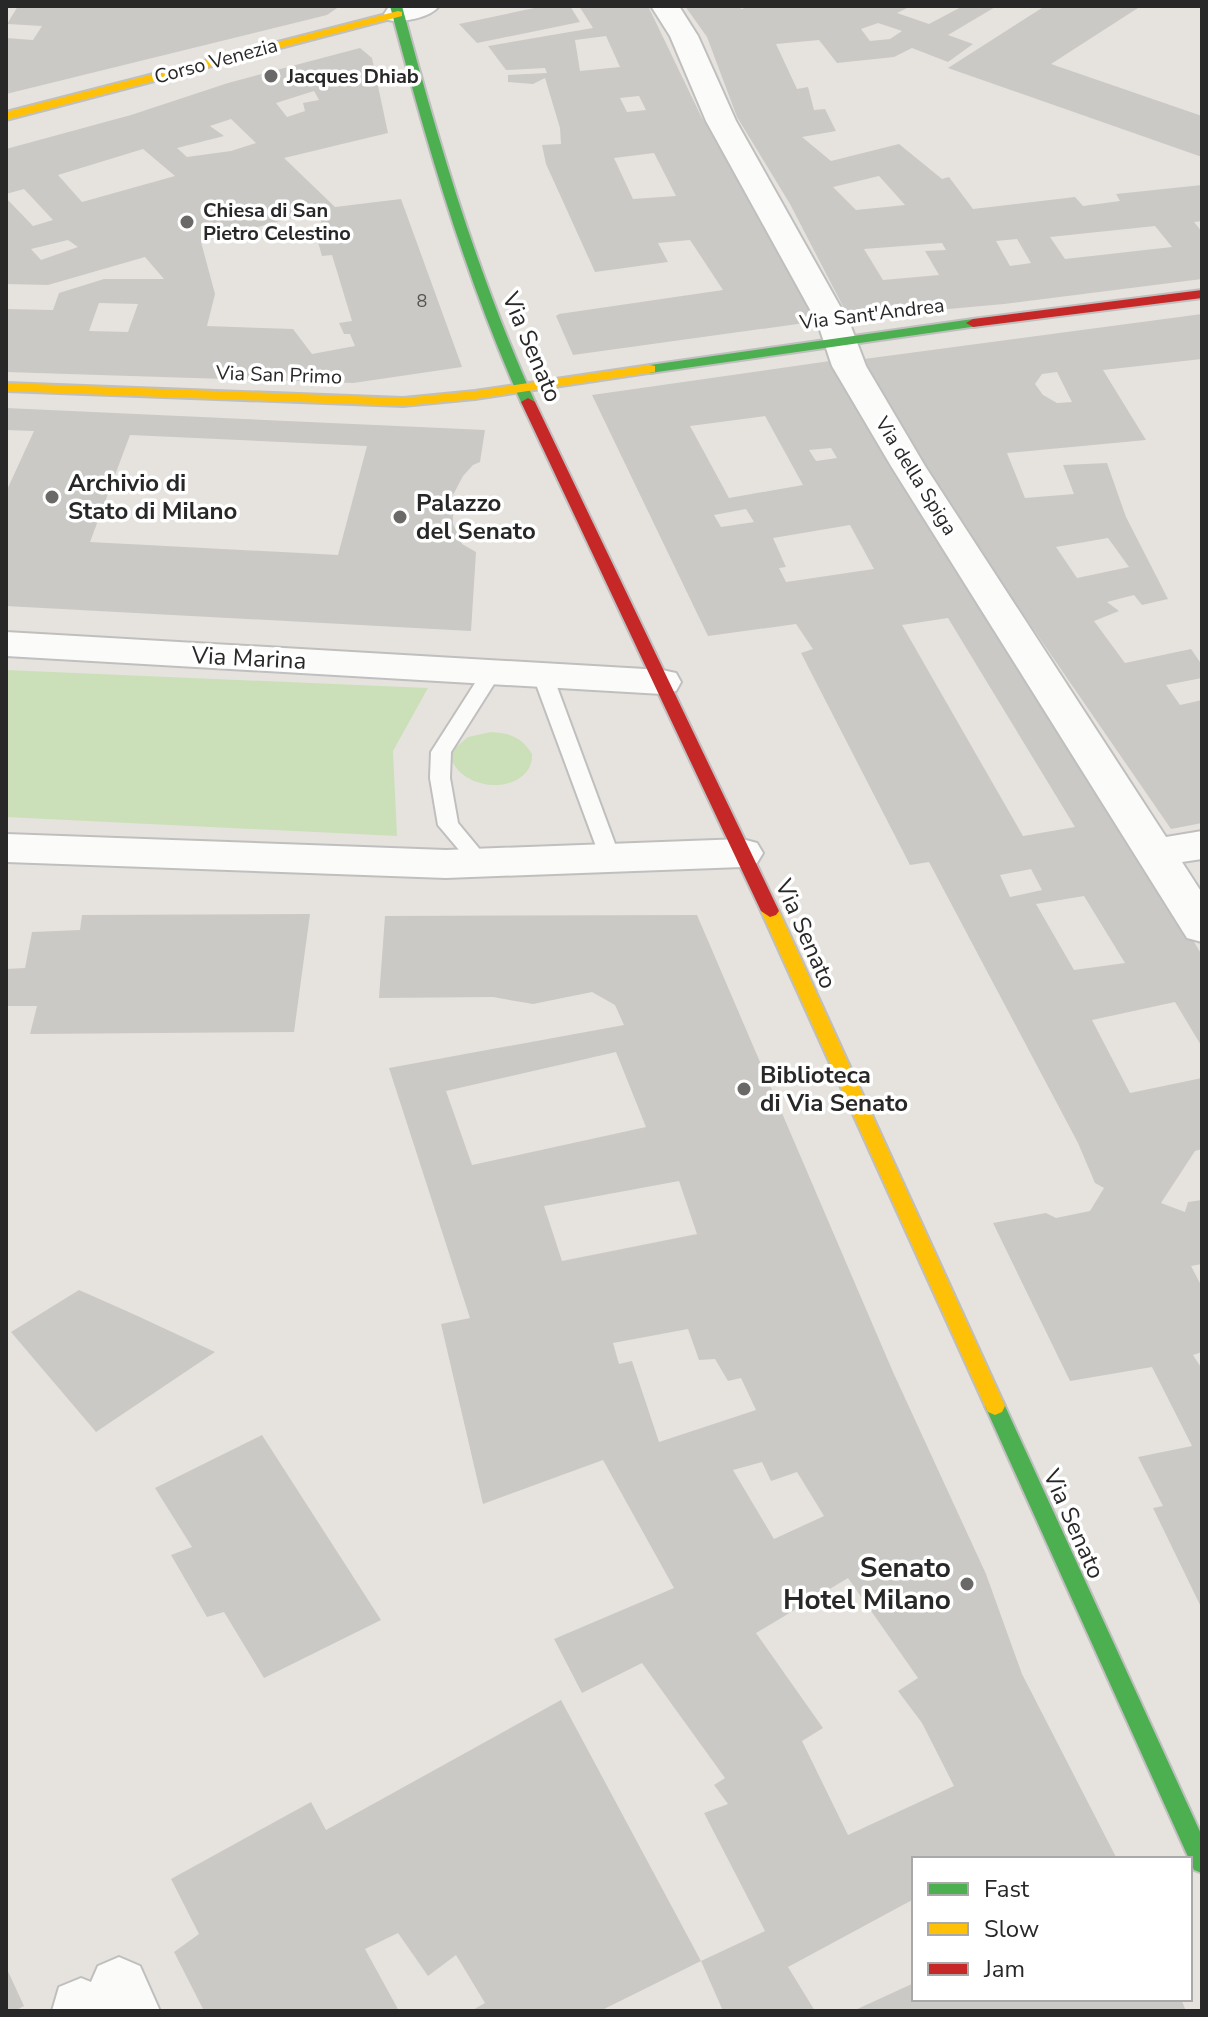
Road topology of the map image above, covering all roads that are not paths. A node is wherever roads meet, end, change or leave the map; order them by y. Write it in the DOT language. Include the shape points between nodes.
graph roads {
  1 [pos="425,6"];
  2 [pos="665,6"];
  3 [pos="397,10"];
  4 [pos="6,116"];
  5 [pos="1202,294"];
  6 [pos="839,340"];
  7 [pos="548,382"];
  8 [pos="6,387"];
  9 [pos="520,387"];
  10 [pos="6,644"];
  11 [pos="491,673"];
  12 [pos="543,676"];
  13 [pos="662,682"];
  14 [pos="1202,845"];
  15 [pos="6,848"];
  16 [pos="742,853"];
  17 [pos="1154,853"];
  18 [pos="611,860"];
  19 [pos="482,864"];
  20 [pos="1202,927"];
  21 [pos="1202,1862"];
  1 -- 3 [label="street, Corso Venezia"];
  2 -- 6 [label="street, Via della Spiga"];
  3 -- 4 [label="street, Corso Venezia"];
  3 -- 9 [label="street, Via Senato" via="444,186"];
  5 -- 6 [label="street, Via Sant'Andrea"];
  6 -- 7 [label="street, Via Sant'Andrea"];
  6 -- 17 [label="street, Via della Spiga" via="908,466"];
  7 -- 9 [label="street, Via San Primo"];
  8 -- 9 [label="street, Via San Primo" via="403,402"];
  9 -- 13 [label="street, Via Senato"];
  10 -- 11 [label="street, Via Marina"];
  11 -- 12 [label="street, Via Marina"];
  11 -- 19 [label="lane" via="441,752 448,825"];
  12 -- 13 [label="street, Via Marina"];
  12 -- 18 [label="lane"];
  13 -- 16 [label="street, Via Senato"];
  14 -- 17 [label="street"];
  15 -- 19 [label="street"];
  16 -- 18 [label="street"];
  16 -- 21 [label="street, Via Senato"];
  17 -- 20 [label="street, Via della Spiga"];
  18 -- 19 [label="street"];
}
